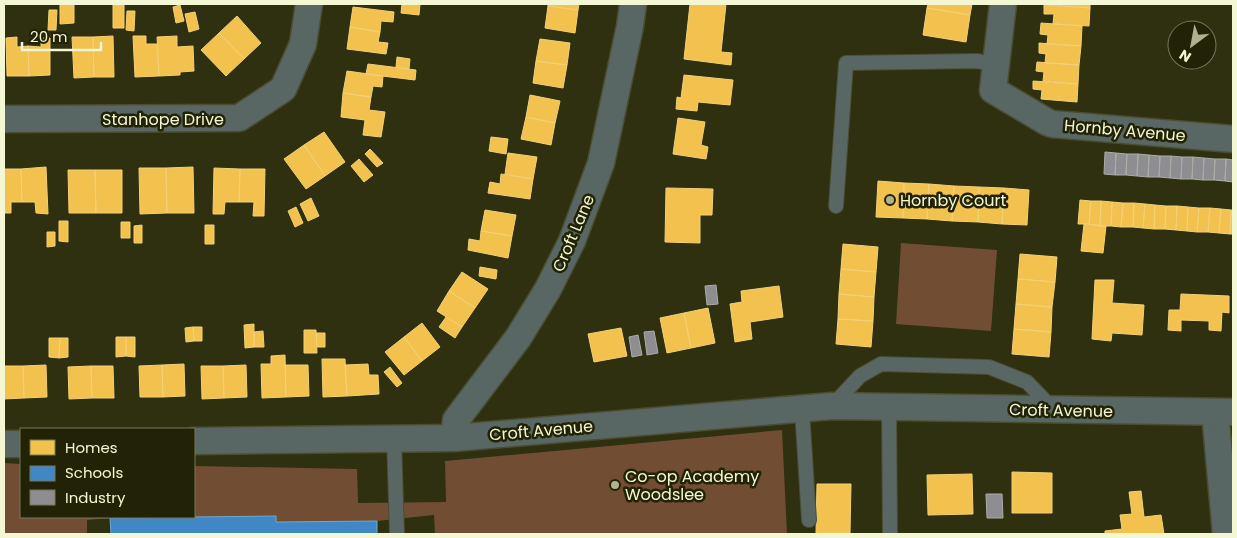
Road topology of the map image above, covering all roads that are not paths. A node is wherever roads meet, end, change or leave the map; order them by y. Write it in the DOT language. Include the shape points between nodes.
graph roads {
  1 [pos="309,4"];
  2 [pos="633,4"];
  3 [pos="1003,4"];
  4 [pos="996,64"];
  5 [pos="4,119"];
  6 [pos="1233,139"];
  7 [pos="836,206"];
  8 [pos="832,406"];
  9 [pos="888,407"];
  10 [pos="802,409"];
  11 [pos="1053,410"];
  12 [pos="1224,412"];
  13 [pos="394,438"];
  14 [pos="454,438"];
  15 [pos="195,441"];
  16 [pos="4,444"];
  17 [pos="20,444"];
  18 [pos="809,520"];
  19 [pos="397,534"];
  20 [pos="890,534"];
  21 [pos="1226,534"];
  1 -- 5 [label="street, Stanhope Drive" via="303,44 283,88 239,118"];
  2 -- 14 [label="street, Croft Lane" via="601,163 572,241 518,338 456,420"];
  3 -- 4 [label="street, Hornby Avenue"];
  4 -- 6 [label="street, Hornby Avenue" via="993,90 1052,124"];
  4 -- 7 [label="lane" via="976,61 846,63"];
  8 -- 9 [label="street, Croft Avenue"];
  8 -- 10 [label="street, Croft Avenue"];
  8 -- 11 [label="lane" via="860,376 881,364 989,367 1027,382"];
  9 -- 11 [label="street, Croft Avenue"];
  9 -- 20 [label="lane"];
  10 -- 14 [label="street, Croft Avenue"];
  10 -- 18 [label="lane"];
  11 -- 12 [label="street, Croft Avenue"];
  12 -- 21 [label="street"];
  13 -- 14 [label="street, Croft Avenue"];
  13 -- 15 [label="street, Croft Avenue"];
  13 -- 19 [label="lane"];
  16 -- 17 [label="street"];
}
